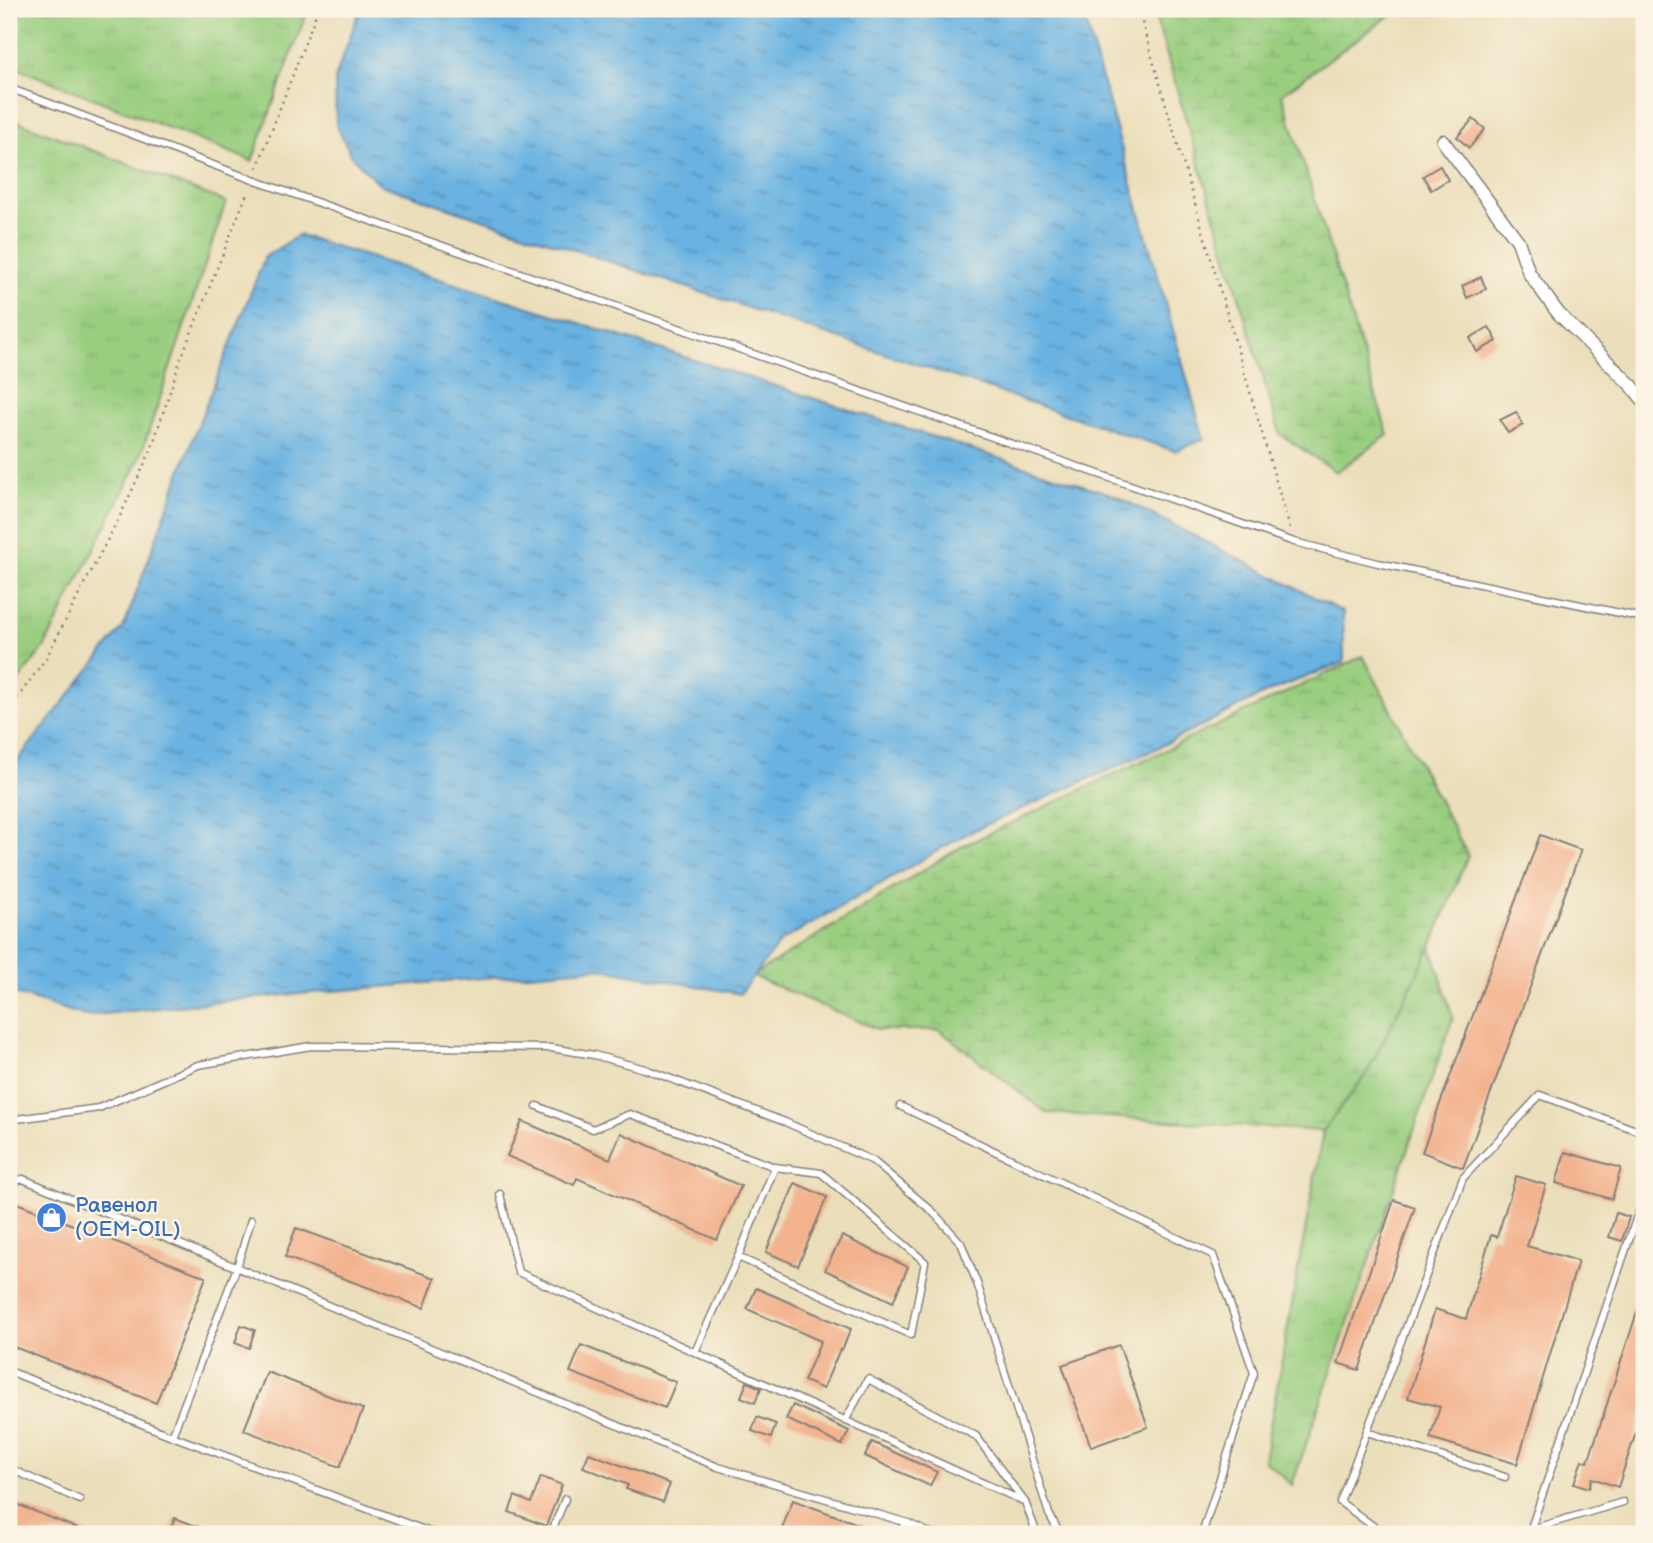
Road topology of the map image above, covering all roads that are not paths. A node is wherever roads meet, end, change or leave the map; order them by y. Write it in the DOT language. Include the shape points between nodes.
graph roads {
  1 [pos="9,88"];
  2 [pos="1443,141"];
  3 [pos="1644,401"];
  4 [pos="1644,618"];
  5 [pos="537,1106"];
  6 [pos="900,1106"];
  7 [pos="9,1120"];
  8 [pos="1644,1133"];
  9 [pos="775,1167"];
  10 [pos="9,1182"];
  11 [pos="500,1194"];
  12 [pos="1644,1196"];
  13 [pos="251,1220"];
  14 [pos="738,1256"];
  15 [pos="237,1267"];
  16 [pos="695,1352"];
  17 [pos="9,1371"];
  18 [pos="845,1421"];
  19 [pos="1367,1432"];
  20 [pos="172,1436"];
  21 [pos="9,1468"];
  22 [pos="1505,1477"];
  23 [pos="565,1499"];
  24 [pos="80,1500"];
  25 [pos="1025,1502"];
  26 [pos="1623,1502"];
  27 [pos="908,1523"];
  28 [pos="1530,1532"];
  29 [pos="435,1534"];
  30 [pos="551,1534"];
  31 [pos="897,1534"];
  32 [pos="932,1534"];
  33 [pos="1037,1534"];
  34 [pos="1060,1534"];
  35 [pos="1202,1534"];
  36 [pos="1384,1534"];
  1 -- 4 [label="lane" via="253,180 1294,542 1378,564"];
  2 -- 3 [label="street" via="1518,241 1529,273 1558,313"];
  5 -- 9 [label="lane" via="593,1129 630,1114"];
  6 -- 35 [label="lane" via="1213,1255 1254,1373"];
  7 -- 34 [label="lane" via="99,1108 198,1065 312,1046 468,1046 551,1048 594,1055 645,1069 785,1122 873,1161 932,1211 961,1243 1049,1514"];
  8 -- 19 [label="lane" via="1540,1095 1531,1104 1463,1178"];
  9 -- 14 [label="lane"];
  9 -- 14 [label="lane" via="821,1173 925,1262 911,1335"];
  10 -- 15 [label="lane" via="23,1179"];
  11 -- 16 [label="lane" via="518,1272"];
  12 -- 28 [label="lane"];
  13 -- 15 [label="lane"];
  14 -- 16 [label="lane"];
  15 -- 20 [label="lane"];
  15 -- 27 [label="lane" via="718,1467"];
  16 -- 18 [label="lane"];
  17 -- 20 [label="lane"];
  18 -- 25 [label="lane"];
  18 -- 25 [label="lane" via="867,1379 976,1436"];
  19 -- 22 [label="lane"];
  19 -- 36 [label="lane" via="1340,1502"];
  20 -- 29 [label="lane"];
  21 -- 24 [label="lane"];
  23 -- 30 [label="lane"];
  25 -- 33 [label="lane"];
  26 -- 28 [label="lane"];
  27 -- 31 [label="lane"];
  27 -- 32 [label="lane"];
}
